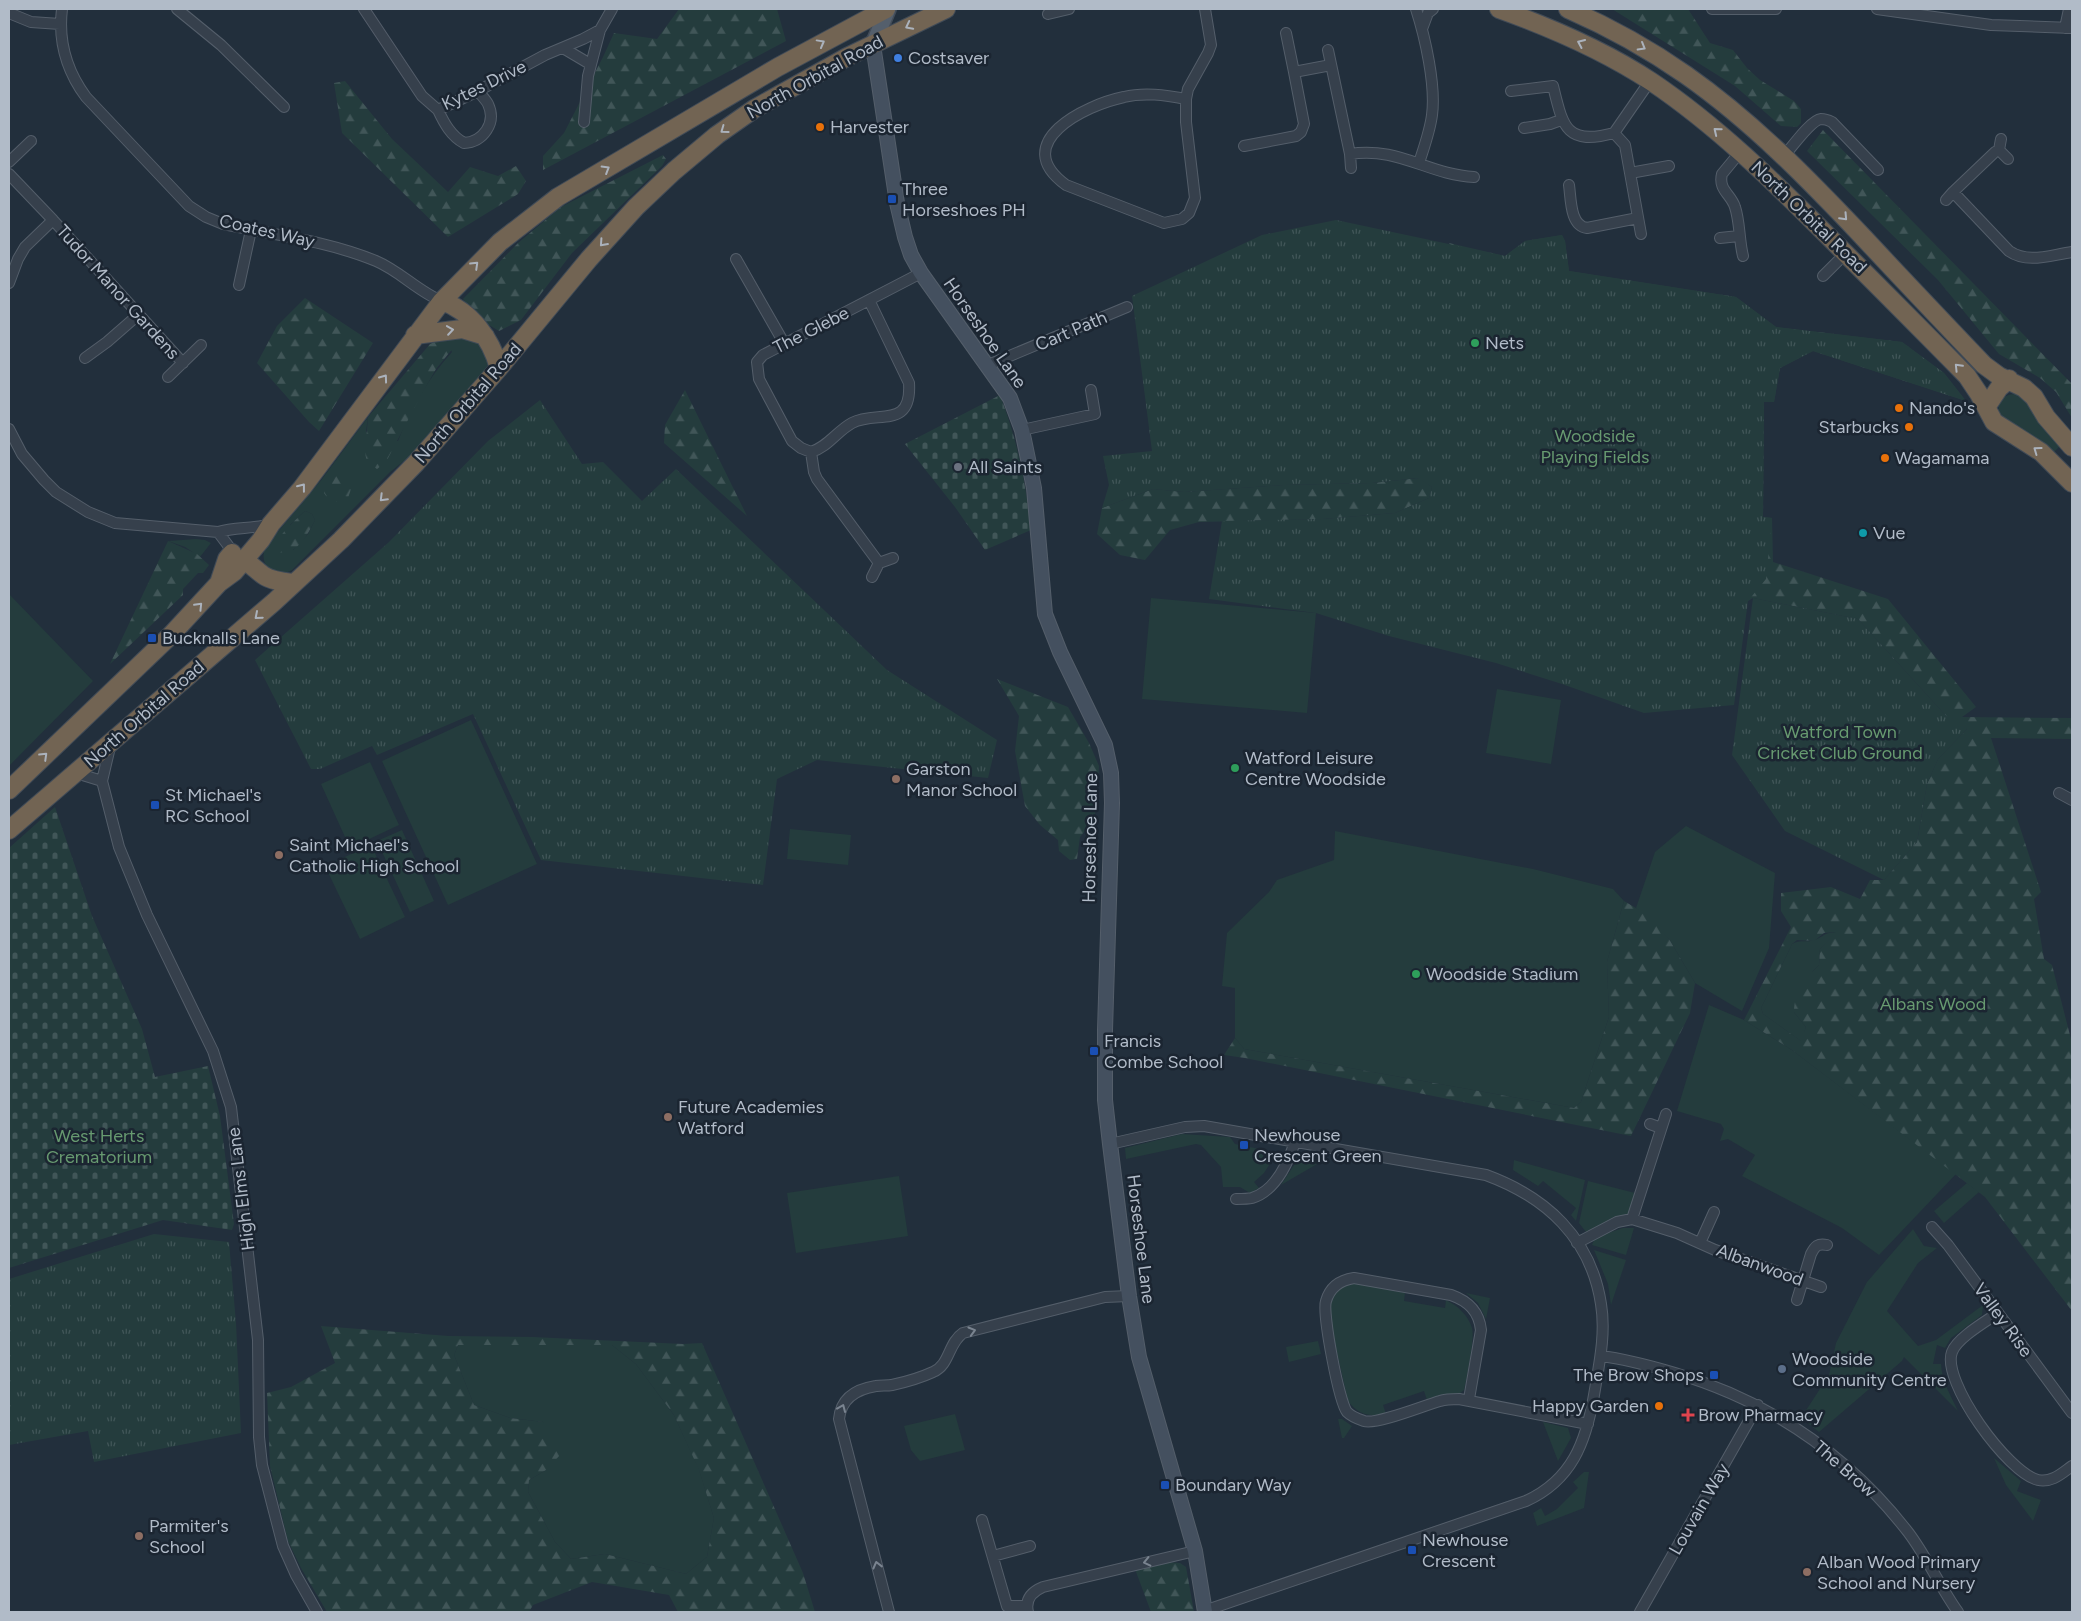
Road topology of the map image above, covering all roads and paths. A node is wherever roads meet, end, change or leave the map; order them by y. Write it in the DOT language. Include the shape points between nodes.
graph roads {
  1 [pos="62,9"];
  2 [pos="177,9"];
  3 [pos="364,9"];
  4 [pos="612,9"];
  5 [pos="887,9"];
  6 [pos="946,9"];
  7 [pos="1069,9"];
  8 [pos="1205,9"];
  9 [pos="1416,9"];
  10 [pos="1433,9"];
  11 [pos="1499,9"];
  12 [pos="1568,9"];
  13 [pos="1712,9"];
  14 [pos="1776,9"];
  15 [pos="1877,9"];
  16 [pos="2069,9"];
  17 [pos="9,13"];
  18 [pos="1048,14"];
  19 [pos="60,24"];
  20 [pos="2068,28"];
  21 [pos="600,30"];
  22 [pos="1422,30"];
  23 [pos="1286,33"];
  24 [pos="872,45"];
  25 [pos="563,48"];
  26 [pos="1328,50"];
  27 [pos="590,64"];
  28 [pos="1331,65"];
  29 [pos="778,67"];
  30 [pos="1294,72"];
  31 [pos="1650,81"];
  32 [pos="478,91"];
  33 [pos="1512,91"];
  34 [pos="1186,99"];
  35 [pos="284,107"];
  36 [pos="438,110"];
  37 [pos="1561,120"];
  38 [pos="584,122"];
  39 [pos="1524,128"];
  40 [pos="1614,133"];
  41 [pos="2001,139"];
  42 [pos="31,141"];
  43 [pos="1244,146"];
  44 [pos="2000,150"];
  45 [pos="1741,152"];
  46 [pos="1350,154"];
  47 [pos="1784,156"];
  48 [pos="2008,159"];
  49 [pos="9,162"];
  50 [pos="1419,163"];
  51 [pos="1669,166"];
  52 [pos="1351,168"];
  53 [pos="1878,170"];
  54 [pos="1630,173"];
  55 [pos="9,174"];
  56 [pos="1474,177"];
  57 [pos="1569,185"];
  58 [pos="1638,218"];
  59 [pos="53,220"];
  60 [pos="251,230"];
  61 [pos="1641,234"];
  62 [pos="1739,236"];
  63 [pos="1720,238"];
  64 [pos="2072,252"];
  65 [pos="1846,254"];
  66 [pos="1742,256"];
  67 [pos="736,259"];
  68 [pos="921,274"];
  69 [pos="1823,276"];
  70 [pos="9,283"];
  71 [pos="239,285"];
  72 [pos="442,300"];
  73 [pos="869,300"];
  74 [pos="1127,307"];
  75 [pos="138,315"];
  76 [pos="415,335"];
  77 [pos="485,336"];
  78 [pos="784,343"];
  79 [pos="201,345"];
  80 [pos="85,358"];
  81 [pos="183,363"];
  82 [pos="988,366"];
  83 [pos="499,368"];
  84 [pos="168,377"];
  85 [pos="2009,379"];
  86 [pos="1091,390"];
  87 [pos="1987,406"];
  88 [pos="9,430"];
  89 [pos="1022,430"];
  90 [pos="2072,447"];
  91 [pos="811,452"];
  92 [pos="2072,483"];
  93 [pos="271,524"];
  94 [pos="218,532"];
  95 [pos="238,557"];
  96 [pos="893,558"];
  97 [pos="879,563"];
  98 [pos="872,577"];
  99 [pos="294,583"];
  100 [pos="112,742"];
  101 [pos="76,773"];
  102 [pos="102,780"];
  103 [pos="9,790"];
  104 [pos="2059,793"];
  105 [pos="2072,800"];
  106 [pos="9,830"];
  107 [pos="1666,1114"];
  108 [pos="1650,1124"];
  109 [pos="1661,1128"];
  110 [pos="1294,1142"];
  111 [pos="1110,1144"];
  112 [pos="1236,1199"];
  113 [pos="1714,1212"];
  114 [pos="1632,1219"];
  115 [pos="1932,1227"];
  116 [pos="1578,1242"];
  117 [pos="1700,1243"];
  118 [pos="1827,1245"];
  119 [pos="1803,1281"];
  120 [pos="1821,1287"];
  121 [pos="1129,1296"];
  122 [pos="1797,1300"];
  123 [pos="1998,1313"];
  124 [pos="1601,1356"];
  125 [pos="1469,1399"];
  126 [pos="1758,1405"];
  127 [pos="2072,1413"];
  128 [pos="1588,1424"];
  129 [pos="2072,1466"];
  130 [pos="982,1520"];
  131 [pos="1030,1546"];
  132 [pos="1195,1551"];
  133 [pos="993,1556"];
  134 [pos="1027,1609"];
  135 [pos="317,1612"];
  136 [pos="889,1612"];
  137 [pos="1204,1612"];
  138 [pos="1640,1612"];
  139 [pos="1958,1612"];
  1 -- 19 [label="street, Coates Way"];
  2 -- 35 [label="street" via="221,45"];
  3 -- 36 [label="street, Kytes Drive" via="422,96"];
  4 -- 21 [label="street"];
  5 -- 24 [label="main road"];
  29 -- 5 [label="highway, North Orbital Road, one-way"];
  6 -- 24 [label="highway, North Orbital Road, one-way"];
  7 -- 18 [label="street"];
  8 -- 34 [label="street" via="1211,44"];
  9 -- 22 [label="street"];
  10 -- 22 [label="street" via="1428,13"];
  31 -- 11 [label="highway, North Orbital Road, one-way" via="1592,48"];
  12 -- 47 [label="highway, North Orbital Road, one-way" via="1627,38 1686,75"];
  13 -- 14 [label="street"];
  15 -- 20 [label="street" via="1990,25"];
  16 -- 20 [label="street"];
  17 -- 19 [label="street" via="31,22"];
  19 -- 60 [label="street, Coates Way" via="67,63 86,97 189,206 223,224"];
  21 -- 25 [label="street, Kytes Drive"];
  21 -- 27 [label="street"];
  22 -- 50 [label="street" via="1433,112"];
  23 -- 30 [label="street"];
  24 -- 29 [label="highway" via="843,46 796,72"];
  24 -- 68 [label="street, Horseshoe Lane" via="897,203 911,255"];
  24 -- 83 [label="highway, North Orbital Road, one-way" via="754,108 674,171 589,259"];
  25 -- 27 [label="street"];
  25 -- 32 [label="street, Kytes Drive"];
  26 -- 28 [label="street"];
  27 -- 38 [label="street"];
  28 -- 30 [label="street"];
  28 -- 46 [label="street"];
  72 -- 29 [label="highway, North Orbital Road, one-way" via="500,242 558,197"];
  30 -- 43 [label="street" via="1304,124 1302,132"];
  31 -- 40 [label="street"];
  45 -- 31 [label="highway, North Orbital Road, one-way"];
  32 -- 36 [label="street, Kytes Drive"];
  32 -- 36 [label="street" via="488,104 491,116 486,132 476,141 464,143 459,140"];
  33 -- 37 [label="street" via="1553,86"];
  34 -- 34 [label="street" via="1195,198 1189,213 1182,219 1164,223 1066,185 1048,166 1045,153 1048,139 1083,111 1125,96 1151,94"];
  37 -- 39 [label="street"];
  37 -- 40 [label="street" via="1573,133 1582,137"];
  40 -- 54 [label="street" via="1625,145"];
  41 -- 44 [label="street"];
  42 -- 49 [label="street"];
  44 -- 48 [label="street"];
  44 -- 64 [label="street" via="1950,196 2016,256 2025,259"];
  45 -- 62 [label="street" via="1721,179 1721,186 1735,206"];
  45 -- 65 [label="highway, North Orbital Road"];
  46 -- 50 [label="street" via="1383,153"];
  46 -- 52 [label="street"];
  47 -- 53 [label="street" via="1812,124 1826,119"];
  47 -- 85 [label="highway, North Orbital Road, one-way" via="1984,365"];
  50 -- 56 [label="street" via="1458,177"];
  51 -- 54 [label="street"];
  54 -- 58 [label="street"];
  55 -- 59 [label="street, Tudor Manor Gardens"];
  57 -- 58 [label="street" via="1575,221 1580,227"];
  58 -- 61 [label="street"];
  59 -- 70 [label="street, Tudor Manor Gardens" via="25,247"];
  59 -- 75 [label="street, Tudor Manor Gardens"];
  60 -- 71 [label="street"];
  60 -- 72 [label="street, Coates Way" via="352,251 398,272 432,297"];
  62 -- 63 [label="street"];
  62 -- 66 [label="street"];
  65 -- 69 [label="street"];
  87 -- 65 [label="highway, North Orbital Road, one-way" via="1966,376"];
  67 -- 78 [label="street"];
  68 -- 73 [label="street, The Glebe"];
  68 -- 82 [label="street, Horseshoe Lane"];
  72 -- 76 [label="highway, North Orbital Road"];
  72 -- 77 [label="highway" via="472,320"];
  73 -- 78 [label="street, The Glebe"];
  73 -- 91 [label="street" via="909,383 906,405 890,417 852,424 820,449"];
  74 -- 82 [label="street, Cart Path"];
  75 -- 80 [label="street"];
  75 -- 81 [label="street, Tudor Manor Gardens"];
  76 -- 77 [label="highway, one-way" via="462,329"];
  93 -- 76 [label="highway, North Orbital Road, one-way" via="302,488"];
  77 -- 83 [label="highway"];
  78 -- 91 [label="street, The Glebe" via="757,362 759,379 792,441"];
  79 -- 81 [label="street, Tudor Manor Gardens"];
  81 -- 84 [label="street, Tudor Manor Gardens"];
  82 -- 89 [label="street, Horseshoe Lane" via="1010,398"];
  83 -- 99 [label="highway, North Orbital Road, one-way" via="392,490"];
  85 -- 87 [label="highway"];
  85 -- 90 [label="highway, North Orbital Road" via="2034,397 2046,417"];
  86 -- 89 [label="street" via="1095,414"];
  92 -- 87 [label="highway, North Orbital Road, one-way" via="2041,452 1994,422"];
  88 -- 94 [label="street" via="22,454 44,480 56,492 88,512 116,523"];
  89 -- 111 [label="street, Horseshoe Lane" via="1034,488 1045,614 1101,735 1111,773 1105,1030 1105,1100"];
  91 -- 97 [label="street" via="817,479"];
  93 -- 94 [label="street"];
  93 -- 95 [label="highway, North Orbital Road" via="261,540"];
  94 -- 95 [label="street"];
  95 -- 99 [label="highway" via="264,576"];
  103 -- 95 [label="highway, North Orbital Road, one-way" via="171,635 219,583 234,572"];
  96 -- 97 [label="street"];
  97 -- 98 [label="street"];
  99 -- 100 [label="highway, North Orbital Road, one-way"];
  100 -- 101 [label="highway, North Orbital Road"];
  100 -- 102 [label="street, High Elms Lane"];
  101 -- 102 [label="street"];
  101 -- 106 [label="highway, North Orbital Road"];
  102 -- 135 [label="street, High Elms Lane" via="119,848 131,880 214,1051 231,1107 258,1340 262,1464 283,1546"];
  104 -- 105 [label="street"];
  107 -- 109 [label="street"];
  108 -- 109 [label="street"];
  109 -- 114 [label="street"];
  110 -- 111 [label="street" via="1204,1126 1184,1127"];
  110 -- 112 [label="street" via="1286,1164 1272,1185 1252,1198"];
  110 -- 116 [label="street" via="1486,1175 1528,1193 1548,1208"];
  111 -- 121 [label="street, Horseshoe Lane"];
  113 -- 117 [label="street, Albanwood"];
  114 -- 116 [label="street" via="1617,1222"];
  114 -- 117 [label="street, Albanwood"];
  115 -- 123 [label="street, Valley Rise"];
  116 -- 124 [label="street" via="1596,1283 1601,1305"];
  117 -- 119 [label="street, Albanwood"];
  118 -- 119 [label="street" via="1821,1243 1814,1247"];
  119 -- 120 [label="street, Albanwood"];
  119 -- 122 [label="street"];
  121 -- 132 [label="street, Horseshoe Lane" via="1139,1357"];
  136 -- 121 [label="street, one-way" via="839,1419 843,1403 855,1393 935,1372 963,1333 1105,1297"];
  123 -- 127 [label="street, Valley Rise"];
  123 -- 129 [label="street" via="1956,1343 1950,1356 1952,1373 1976,1420 2016,1467 2027,1475 2044,1480 2058,1476"];
  124 -- 126 [label="street, The Brow" via="1656,1367 1702,1381"];
  124 -- 128 [label="street"];
  125 -- 125 [label="street" via="1443,1400 1366,1422 1348,1412 1342,1404 1324,1310 1330,1292 1344,1280 1354,1278 1451,1294 1465,1300 1480,1319 1481,1330"];
  125 -- 128 [label="street"];
  126 -- 138 [label="street, Louvain Way"];
  126 -- 139 [label="street, The Brow" via="1793,1425 1838,1459 1876,1495 1909,1534"];
  128 -- 137 [label="street" via="1580,1449 1570,1465 1559,1480 1541,1494"];
  130 -- 133 [label="street"];
  131 -- 133 [label="street"];
  132 -- 134 [label="street, one-way" via="1043,1587 1033,1592"];
  132 -- 137 [label="street, Horseshoe Lane"];
  133 -- 134 [label="street" via="1007,1606"];
}
